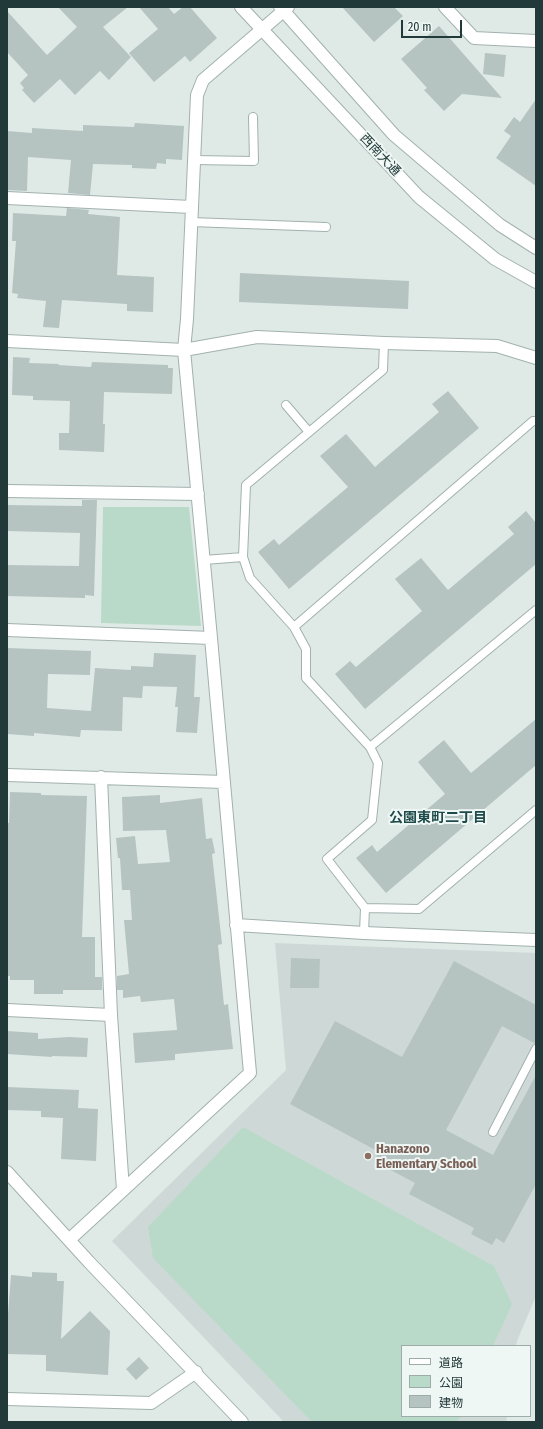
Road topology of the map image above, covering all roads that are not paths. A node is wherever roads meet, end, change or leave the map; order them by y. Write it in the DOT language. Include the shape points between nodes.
graph roads {
  1 [pos="241,7"];
  2 [pos="445,7"];
  3 [pos="284,8"];
  4 [pos="262,30"];
  5 [pos="536,41"];
  6 [pos="253,117"];
  7 [pos="194,160"];
  8 [pos="7,198"];
  9 [pos="191,207"];
  10 [pos="191,222"];
  11 [pos="326,227"];
  12 [pos="536,248"];
  13 [pos="536,282"];
  14 [pos="7,341"];
  15 [pos="384,343"];
  16 [pos="184,350"];
  17 [pos="536,358"];
  18 [pos="286,405"];
  19 [pos="536,421"];
  20 [pos="310,432"];
  21 [pos="7,491"];
  22 [pos="198,494"];
  23 [pos="243,557"];
  24 [pos="204,560"];
  25 [pos="536,610"];
  26 [pos="294,627"];
  27 [pos="7,630"];
  28 [pos="211,638"];
  29 [pos="370,747"];
  30 [pos="7,775"];
  31 [pos="101,777"];
  32 [pos="224,782"];
  33 [pos="536,810"];
  34 [pos="365,908"];
  35 [pos="236,925"];
  36 [pos="364,933"];
  37 [pos="536,940"];
  38 [pos="7,1010"];
  39 [pos="111,1015"];
  40 [pos="536,1049"];
  41 [pos="493,1132"];
  42 [pos="7,1172"];
  43 [pos="123,1190"];
  44 [pos="70,1239"];
  45 [pos="196,1372"];
  46 [pos="7,1399"];
  47 [pos="242,1422"];
  1 -- 4 [label="street, 西南大通"];
  2 -- 5 [label="street" via="474,38"];
  3 -- 4 [label="street"];
  3 -- 12 [label="street, 西南大通" via="394,135 500,226"];
  4 -- 7 [label="street" via="203,80 197,95"];
  4 -- 13 [label="street, 西南大通" via="419,198 495,259"];
  6 -- 7 [label="lane" via="254,161"];
  7 -- 9 [label="street"];
  8 -- 9 [label="street"];
  9 -- 10 [label="street"];
  10 -- 11 [label="lane"];
  10 -- 16 [label="street"];
  14 -- 16 [label="street"];
  15 -- 16 [label="street" via="256,337"];
  15 -- 17 [label="street" via="497,346"];
  15 -- 20 [label="lane" via="383,370"];
  16 -- 22 [label="street"];
  18 -- 20 [label="lane"];
  19 -- 26 [label="lane" via="527,426"];
  20 -- 23 [label="lane" via="246,485"];
  21 -- 22 [label="street"];
  22 -- 24 [label="street"];
  23 -- 24 [label="lane"];
  23 -- 26 [label="lane" via="250,578"];
  24 -- 28 [label="street"];
  25 -- 29 [label="lane"];
  26 -- 29 [label="lane" via="306,650 306,678"];
  27 -- 28 [label="street"];
  28 -- 32 [label="street"];
  29 -- 34 [label="lane" via="378,763 372,820 327,859"];
  30 -- 31 [label="street"];
  31 -- 32 [label="street"];
  31 -- 39 [label="street"];
  32 -- 35 [label="street"];
  33 -- 34 [label="lane" via="419,909"];
  34 -- 36 [label="lane"];
  35 -- 36 [label="street"];
  35 -- 43 [label="street" via="250,1073"];
  36 -- 37 [label="street"];
  38 -- 39 [label="street"];
  39 -- 43 [label="street"];
  40 -- 41 [label="lane"];
  42 -- 44 [label="street"];
  43 -- 44 [label="street"];
  44 -- 45 [label="street" via="89,1262"];
  45 -- 46 [label="street" via="151,1403"];
  45 -- 47 [label="street"];
}
